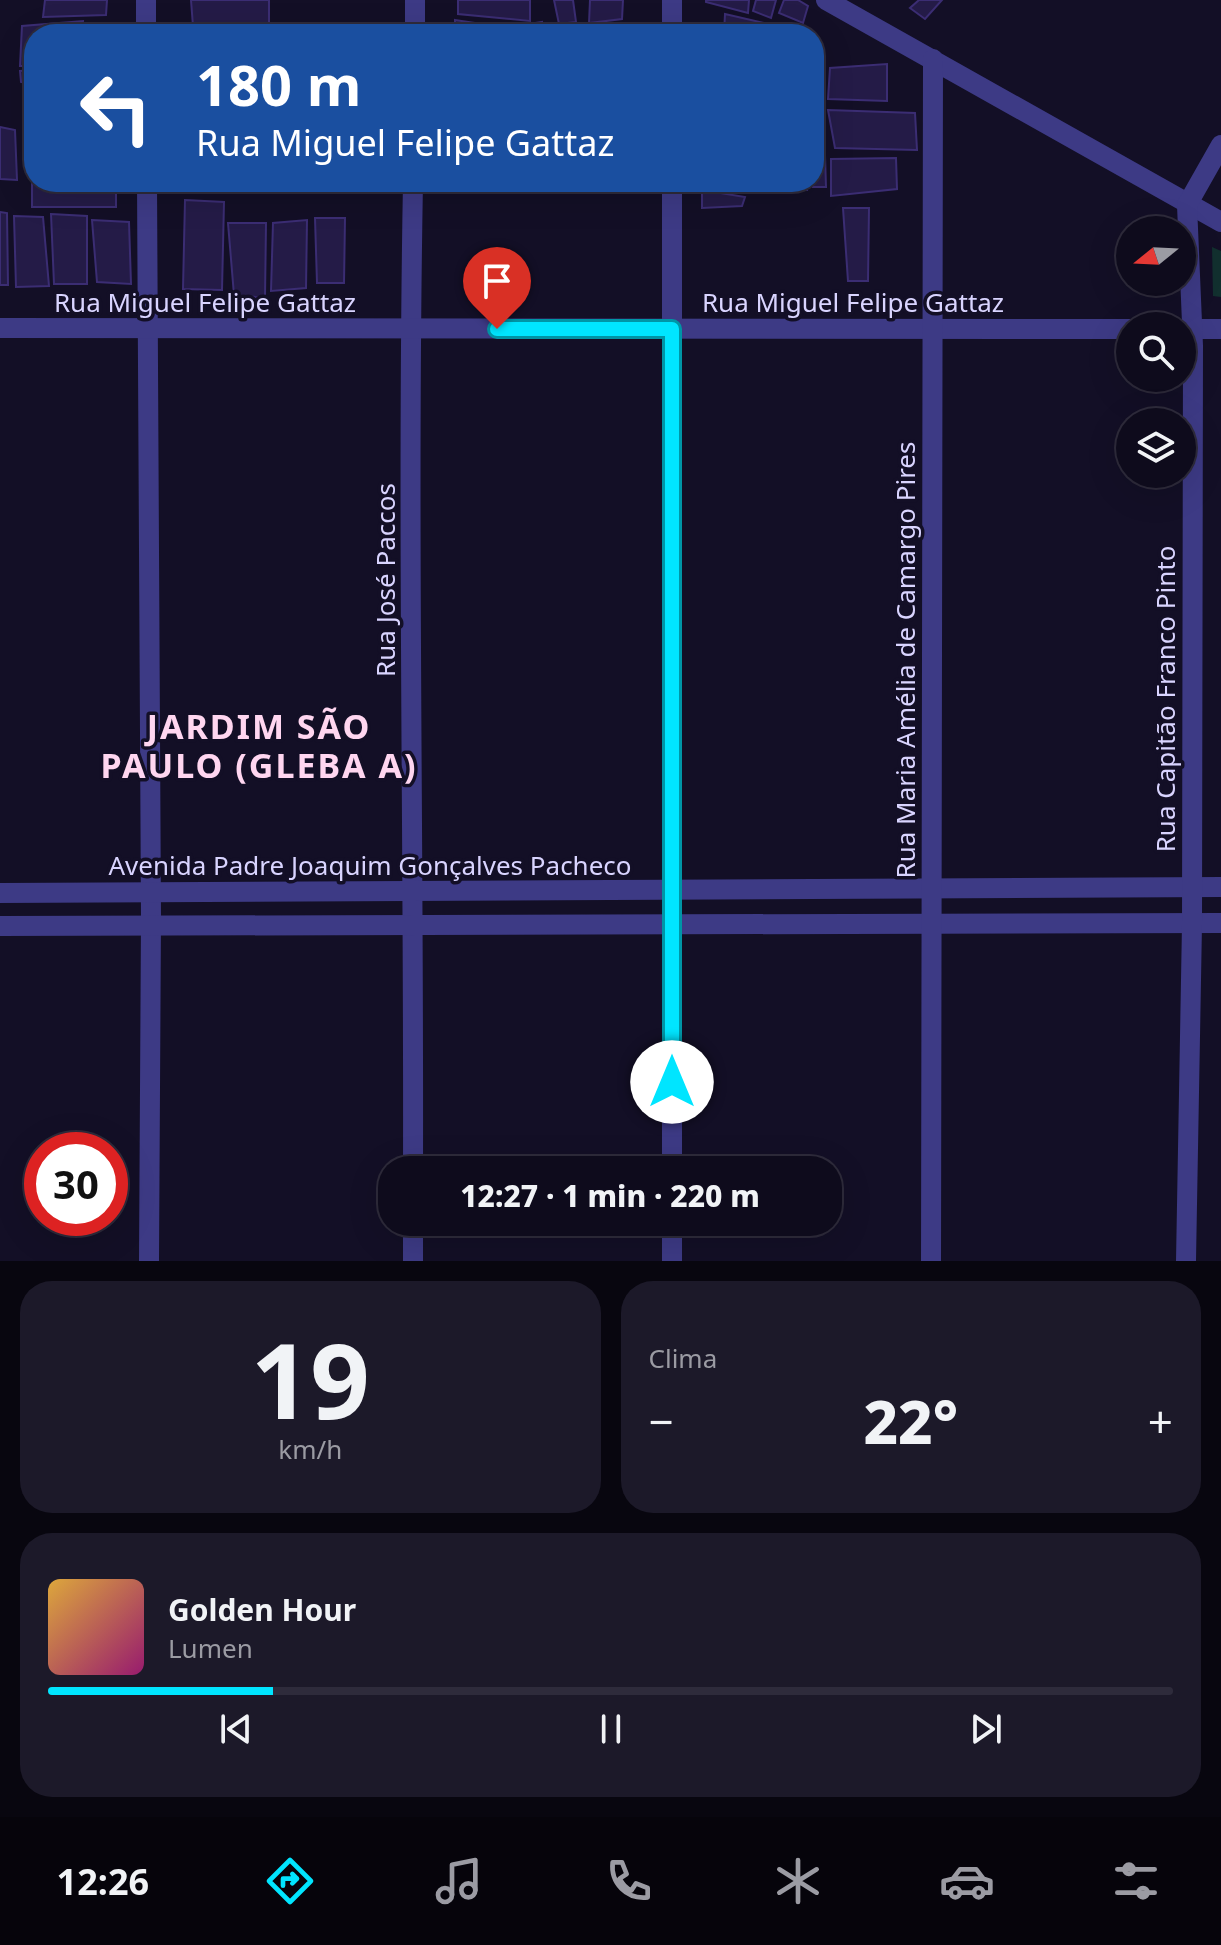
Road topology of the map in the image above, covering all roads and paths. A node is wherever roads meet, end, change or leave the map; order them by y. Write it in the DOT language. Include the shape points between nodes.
graph roads {
  1 [pos="146,0"];
  2 [pos="415,0"];
  3 [pos="672,0"];
  4 [pos="826,0"];
  5 [pos="146,24"];
  6 [pos="415,24"];
  7 [pos="672,24"];
  8 [pos="933,59"];
  9 [pos="1221,145"];
  10 [pos="147,192"];
  11 [pos="413,192"];
  12 [pos="672,192"];
  13 [pos="1187,205"];
  14 [pos="1221,222"];
  15 [pos="1187,312"];
  16 [pos="0,328"];
  17 [pos="146,328"];
  18 [pos="409,329"];
  19 [pos="672,329"];
  20 [pos="933,329"];
  21 [pos="1116,329"];
  22 [pos="1196,329"];
  23 [pos="1221,329"];
  24 [pos="1187,392"];
  25 [pos="1191,887"];
  26 [pos="1221,887"];
  27 [pos="932,888"];
  28 [pos="672,890"];
  29 [pos="414,891"];
  30 [pos="0,893"];
  31 [pos="151,893"];
  32 [pos="1221,923"];
  33 [pos="1192,924"];
  34 [pos="151,925"];
  35 [pos="0,926"];
  36 [pos="414,926"];
  37 [pos="672,926"];
  38 [pos="932,926"];
  39 [pos="413,1156"];
  40 [pos="672,1156"];
  41 [pos="413,1236"];
  42 [pos="672,1236"];
  43 [pos="149,1261"];
  44 [pos="413,1261"];
  45 [pos="672,1261"];
  46 [pos="931,1261"];
  47 [pos="1186,1261"];
  1 -- 5 [label="street"];
  2 -- 6 [label="street"];
  3 -- 7 [label="street"];
  4 -- 8 [label="street"];
  8 -- 13 [label="street"];
  8 -- 20 [label="street, Rua Maria Amélia de Camargo Pires"];
  9 -- 13 [label="street"];
  10 -- 17 [label="street"];
  11 -- 18 [label="street, Rua José Paccos"];
  12 -- 19 [label="street"];
  13 -- 14 [label="street"];
  13 -- 15 [label="street, Rua Capitão Franco Pinto"];
  16 -- 17 [label="street, Rua Miguel Felipe Gattaz"];
  17 -- 18 [label="street, Rua Miguel Felipe Gattaz"];
  17 -- 31 [label="street"];
  18 -- 19 [label="street, Rua Miguel Felipe Gattaz"];
  18 -- 29 [label="street, Rua José Paccos"];
  19 -- 20 [label="street, Rua Miguel Felipe Gattaz"];
  19 -- 28 [label="street"];
  20 -- 21 [label="street, Rua Miguel Felipe Gattaz"];
  20 -- 27 [label="street, Rua Maria Amélia de Camargo Pires"];
  22 -- 23 [label="street"];
  24 -- 25 [label="street, Rua Capitão Franco Pinto"];
  25 -- 26 [label="street, Avenida Padre Joaquim Gonçalves Pacheco"];
  25 -- 27 [label="street, Avenida Padre Joaquim Gonçalves Pacheco"];
  25 -- 33 [label="street, Rua Capitão Franco Pinto"];
  27 -- 28 [label="street, Avenida Padre Joaquim Gonçalves Pacheco"];
  27 -- 38 [label="street, Rua Maria Amélia de Camargo Pires"];
  28 -- 29 [label="street, Avenida Padre Joaquim Gonçalves Pacheco"];
  28 -- 37 [label="street"];
  29 -- 31 [label="street, Avenida Padre Joaquim Gonçalves Pacheco"];
  29 -- 36 [label="street, Rua José Paccos"];
  30 -- 31 [label="street, Avenida Padre Joaquim Gonçalves Pacheco"];
  31 -- 34 [label="street"];
  32 -- 33 [label="street"];
  33 -- 38 [label="street"];
  33 -- 47 [label="street, Rua Capitão Franco Pinto"];
  34 -- 35 [label="street"];
  34 -- 36 [label="street"];
  34 -- 43 [label="street"];
  36 -- 37 [label="street"];
  36 -- 39 [label="street, Rua José Paccos"];
  37 -- 38 [label="street"];
  37 -- 40 [label="street"];
  38 -- 46 [label="street, Rua Maria Amélia de Camargo Pires"];
  41 -- 44 [label="street"];
  42 -- 45 [label="street"];
}
